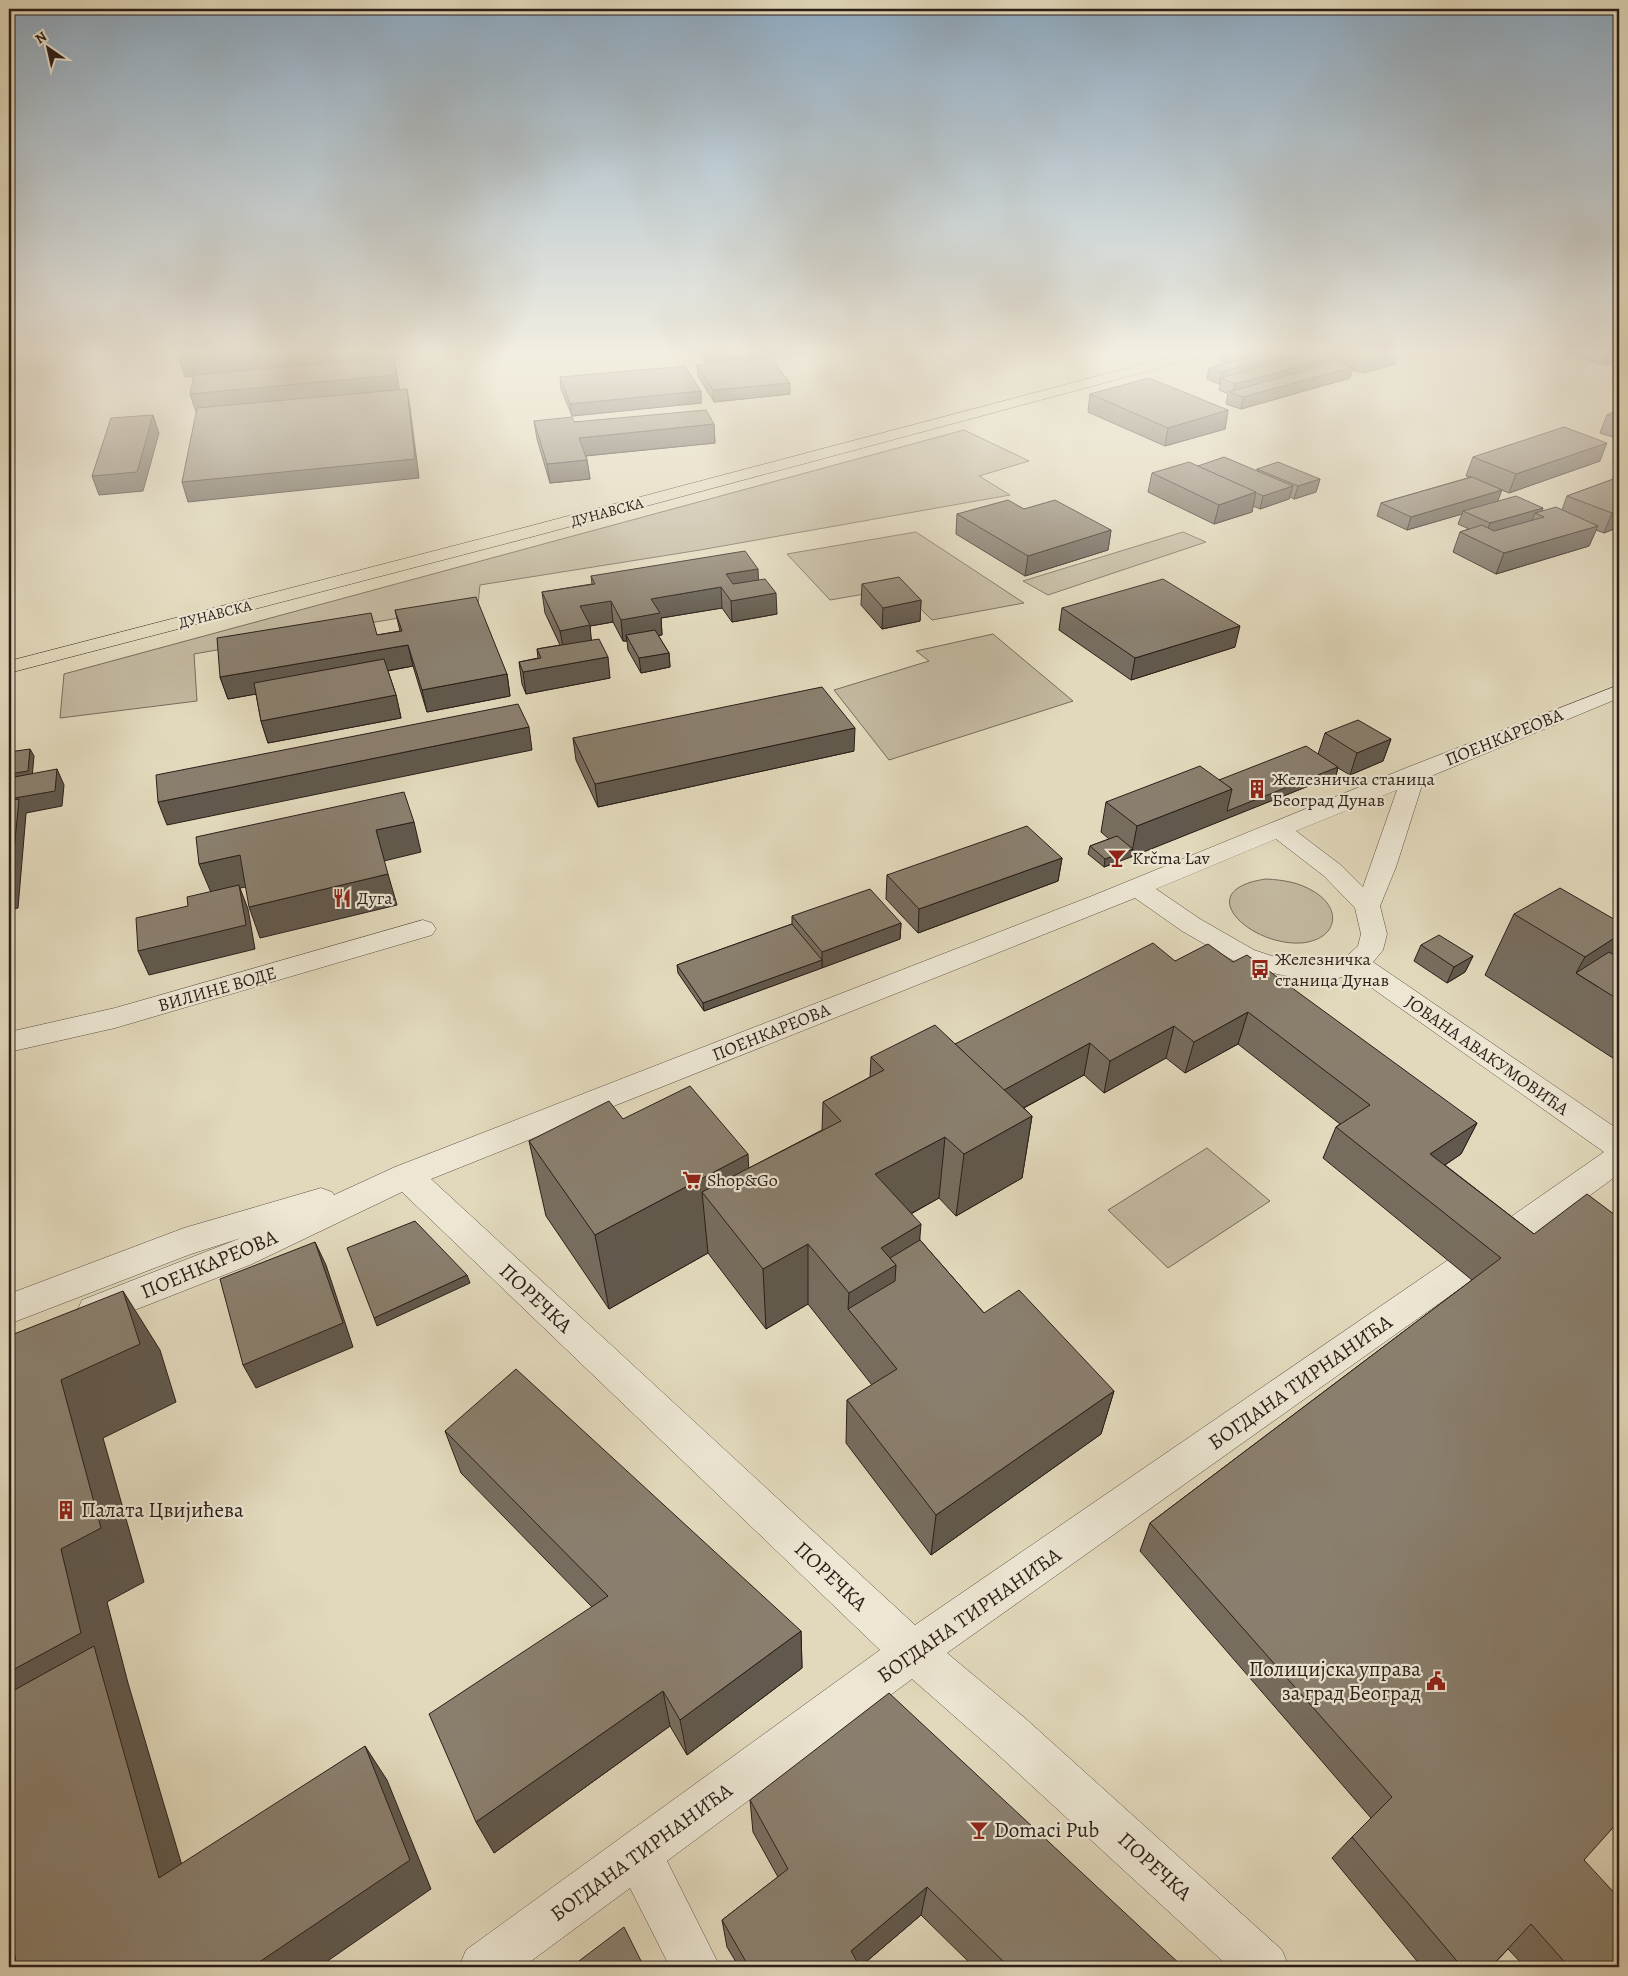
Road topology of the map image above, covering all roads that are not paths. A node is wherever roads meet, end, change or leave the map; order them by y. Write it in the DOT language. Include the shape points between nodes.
graph roads {
  1 [pos="859,444"];
  2 [pos="9,667"];
  3 [pos="1619,690"];
  4 [pos="1414,773"];
  5 [pos="1278,829"];
  6 [pos="1137,887"];
  7 [pos="1367,906"];
  8 [pos="423,929"];
  9 [pos="1356,963"];
  10 [pos="9,1042"];
  11 [pos="1619,1146"];
  12 [pos="1619,1158"];
  13 [pos="406,1176"];
  14 [pos="1493,1247"];
  15 [pos="1460,1270"];
  16 [pos="9,1309"];
  17 [pos="64,1323"];
  18 [pos="928,1642"];
  19 [pos="638,1854"];
  20 [pos="483,1967"];
  21 [pos="696,1967"];
  22 [pos="1264,1967"];
  1 -- 2 [label="main road, ДУНАВСКА"];
  3 -- 4 [label="street, ПОЕНКАРЕОВА"];
  4 -- 5 [label="street, ПОЕНКАРЕОВА"];
  4 -- 7 [label="street" via="1384,867"];
  5 -- 6 [label="street, ПОЕНКАРЕОВА"];
  5 -- 7 [label="street" via="1333,871"];
  6 -- 9 [label="street" via="1245,956 1268,964 1321,974"];
  6 -- 13 [label="street, ПОЕНКАРЕОВА"];
  7 -- 9 [label="street" via="1374,934 1370,950"];
  8 -- 10 [label="street, ВИЛИНЕ ВОДЕ" via="123,1016"];
  9 -- 11 [label="street, ЈОВАНА АВАКУМОВИЋА"];
  12 -- 14 [label="street"];
  13 -- 16 [label="street, ПОЕНКАРЕОВА" via="184,1242"];
  13 -- 17 [label="street, ПОЕНКАРЕОВА" via="240,1254"];
  13 -- 18 [label="street, ПОРЕЧКА"];
  15 -- 18 [label="street, БОГДАНА ТИРНАНИЋА"];
  18 -- 19 [label="street, БОГДАНА ТИРНАНИЋА"];
  18 -- 22 [label="street, ПОРЕЧКА" via="1010,1735"];
  19 -- 20 [label="street, БОГДАНА ТИРНАНИЋА"];
  19 -- 21 [label="street"];
}
